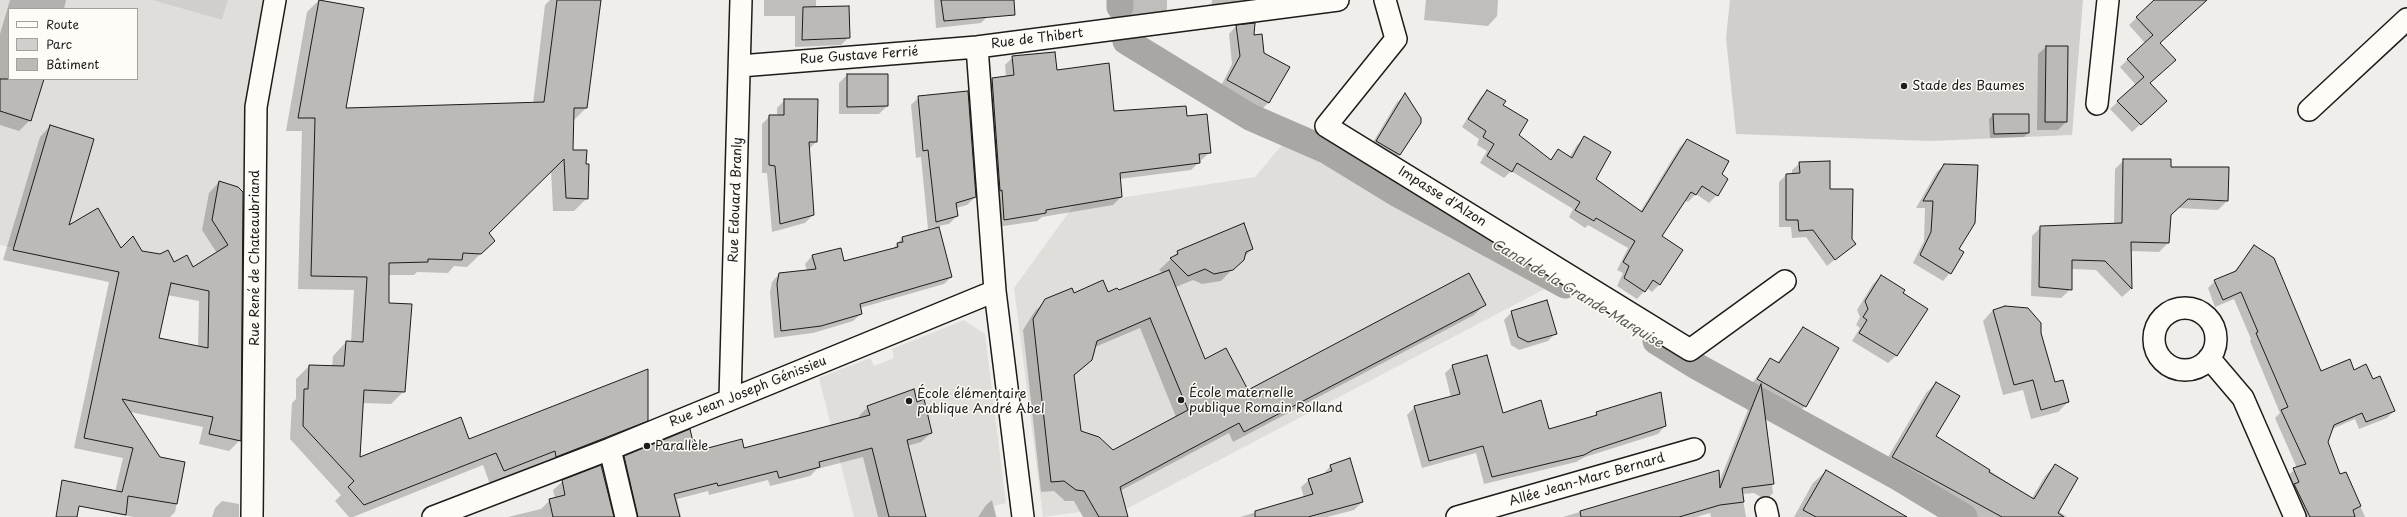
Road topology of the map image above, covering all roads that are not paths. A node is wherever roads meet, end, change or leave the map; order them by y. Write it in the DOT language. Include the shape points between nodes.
graph roads {
  1 [pos="275,0"];
  2 [pos="741,0"];
  3 [pos="1338,0"];
  4 [pos="1385,0"];
  5 [pos="2108,0"];
  6 [pos="2407,18"];
  7 [pos="977,47"];
  8 [pos="740,66"];
  9 [pos="2097,104"];
  10 [pos="2310,110"];
  11 [pos="1785,280"];
  12 [pos="996,291"];
  13 [pos="2209,358"];
  14 [pos="730,399"];
  15 [pos="610,449"];
  16 [pos="1694,449"];
  17 [pos="252,517"];
  18 [pos="433,517"];
  19 [pos="626,517"];
  20 [pos="1023,517"];
  21 [pos="1457,517"];
  22 [pos="2295,517"];
  1 -- 17 [label="street, Rue René de Chateaubriand" via="256,107"];
  2 -- 8 [label="street, Rue Edouard Branly"];
  3 -- 7 [label="street, Rue de Thibert"];
  4 -- 11 [label="street, Impasse d'Alzon" via="1396,39 1326,126 1690,350"];
  5 -- 9 [label="street"];
  6 -- 10 [label="street"];
  7 -- 8 [label="street, Rue Gustave Ferrié"];
  7 -- 12 [label="street, Rue de Thibert"];
  8 -- 14 [label="street, Rue Edouard Branly"];
  12 -- 14 [label="street, Rue Jean Joseph Génissieu"];
  12 -- 20 [label="street, Rue de Thibert"];
  13 -- 22 [label="street" via="2243,398"];
  14 -- 15 [label="street, Rue Jean Joseph Génissieu"];
  15 -- 18 [label="street, Rue Jean Joseph Génissieu"];
  15 -- 19 [label="street"];
  16 -- 21 [label="street, Allée Jean-Marc Bernard"];
}
